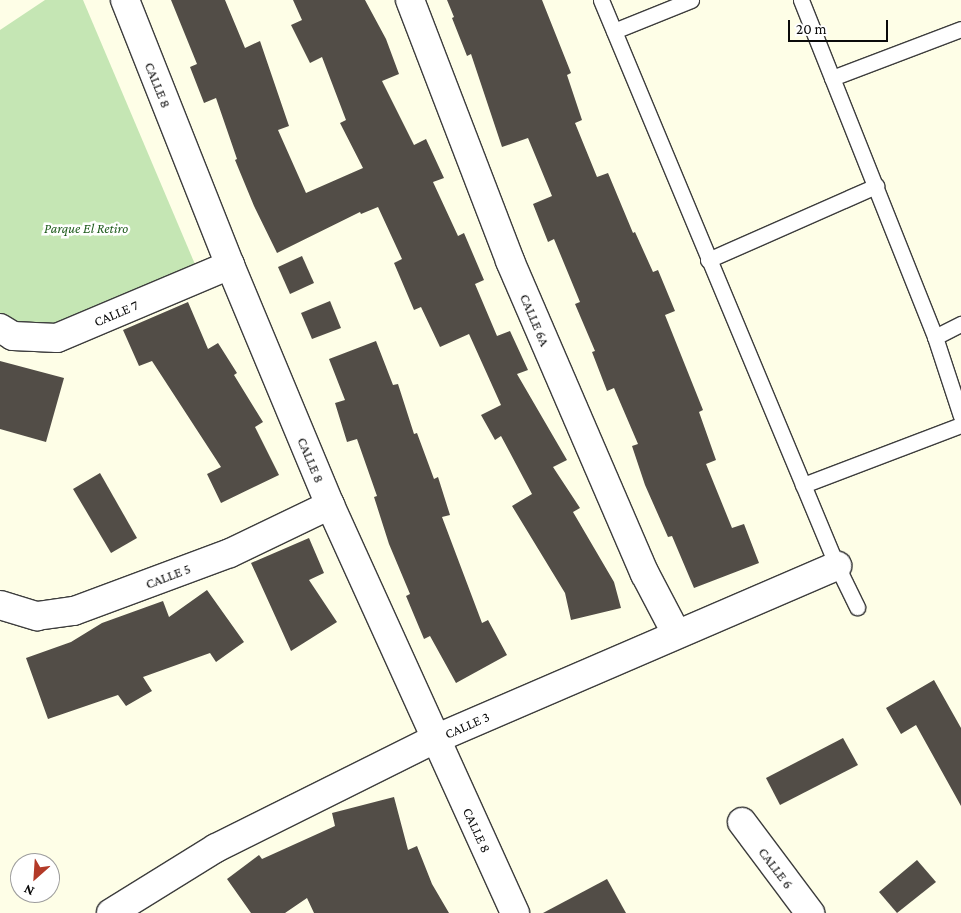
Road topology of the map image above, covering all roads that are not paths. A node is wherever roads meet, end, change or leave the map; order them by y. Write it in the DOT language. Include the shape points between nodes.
graph roads {
  1 [pos="125,0"];
  2 [pos="410,0"];
  3 [pos="601,0"];
  4 [pos="691,0"];
  5 [pos="801,0"];
  6 [pos="961,29"];
  7 [pos="614,31"];
  8 [pos="832,78"];
  9 [pos="876,186"];
  10 [pos="708,260"];
  11 [pos="230,265"];
  12 [pos="961,324"];
  13 [pos="0,328"];
  14 [pos="935,337"];
  15 [pos="961,416"];
  16 [pos="961,425"];
  17 [pos="803,485"];
  18 [pos="330,505"];
  19 [pos="837,566"];
  20 [pos="0,606"];
  21 [pos="857,607"];
  22 [pos="676,633"];
  23 [pos="434,739"];
  24 [pos="742,822"];
  25 [pos="111,913"];
  26 [pos="515,913"];
  27 [pos="810,913"];
  1 -- 11 [label="street, CALLE 8"];
  2 -- 22 [label="street, CALLE 6A" via="510,261 645,574"];
  3 -- 7 [label="lane"];
  4 -- 7 [label="lane"];
  5 -- 8 [label="lane"];
  6 -- 8 [label="lane"];
  7 -- 10 [label="lane"];
  8 -- 9 [label="lane"];
  9 -- 10 [label="lane"];
  9 -- 14 [label="lane"];
  10 -- 17 [label="lane"];
  11 -- 13 [label="street, CALLE 7" via="57,338 13,336"];
  11 -- 18 [label="street, CALLE 8"];
  12 -- 14 [label="lane"];
  14 -- 15 [label="lane"];
  16 -- 17 [label="lane"];
  17 -- 19 [label="lane"];
  18 -- 20 [label="street, CALLE 5" via="230,553 74,611 37,616"];
  18 -- 23 [label="street, CALLE 8"];
  19 -- 21 [label="lane"];
  19 -- 22 [label="street, CALLE 3"];
  22 -- 23 [label="street, CALLE 3"];
  23 -- 25 [label="street, CALLE 3" via="216,848"];
  23 -- 26 [label="street, CALLE 8"];
  24 -- 27 [label="street, CALLE 6"];
}
